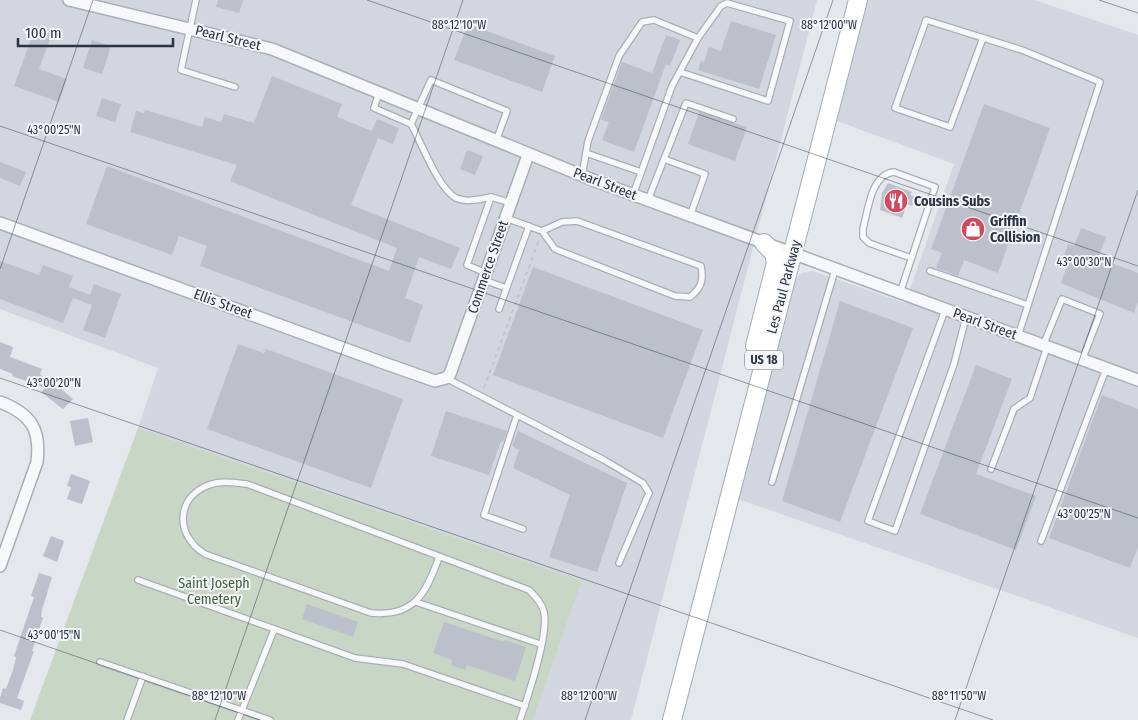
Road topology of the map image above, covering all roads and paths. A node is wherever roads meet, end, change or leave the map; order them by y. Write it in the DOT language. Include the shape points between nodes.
graph roads {
  1 [pos="69,0"];
  2 [pos="196,0"];
  3 [pos="858,0"];
  4 [pos="93,3"];
  5 [pos="190,29"];
  6 [pos="698,38"];
  7 [pos="983,38"];
  8 [pos="680,72"];
  9 [pos="235,87"];
  10 [pos="379,93"];
  11 [pos="418,109"];
  12 [pos="732,119"];
  13 [pos="412,124"];
  14 [pos="496,141"];
  15 [pos="586,153"];
  16 [pos="528,154"];
  17 [pos="664,159"];
  18 [pos="641,172"];
  19 [pos="582,176"];
  20 [pos="633,195"];
  21 [pos="490,196"];
  22 [pos="648,200"];
  23 [pos="511,203"];
  24 [pos="690,216"];
  25 [pos="506,218"];
  26 [pos="0,222"];
  27 [pos="528,226"];
  28 [pos="542,231"];
  29 [pos="764,243"];
  30 [pos="793,254"];
  31 [pos="911,258"];
  32 [pos="836,270"];
  33 [pos="930,270"];
  34 [pos="485,277"];
  35 [pos="506,288"];
  36 [pos="900,293"];
  37 [pos="1028,305"];
  38 [pos="499,309"];
  39 [pos="945,310"];
  40 [pos="966,317"];
  41 [pos="1018,336"];
  42 [pos="1045,346"];
  43 [pos="1082,360"];
  44 [pos="1106,369"];
  45 [pos="446,378"];
  46 [pos="1138,380"];
  47 [pos="487,381"];
  48 [pos="0,402"];
  49 [pos="517,415"];
  50 [pos="745,436"];
  51 [pos="991,469"];
  52 [pos="772,482"];
  53 [pos="523,528"];
  54 [pos="1041,541"];
  55 [pos="438,557"];
  56 [pos="619,563"];
  57 [pos="0,566"];
  58 [pos="138,580"];
  59 [pos="416,602"];
  60 [pos="274,630"];
  61 [pos="540,644"];
  62 [pos="100,662"];
  63 [pos="143,676"];
  64 [pos="525,706"];
  65 [pos="242,710"];
  66 [pos="127,720"];
  67 [pos="238,720"];
  68 [pos="270,720"];
  69 [pos="520,720"];
  70 [pos="672,720"];
  1 -- 4 [label="street, Pearl Street"];
  2 -- 5 [label="lane"];
  3 -- 30 [label="main road, Les Paul Parkway / US 18"];
  4 -- 5 [label="street, Pearl Street"];
  5 -- 9 [label="lane" via="181,70"];
  5 -- 10 [label="street, Pearl Street" via="272,49"];
  6 -- 8 [label="lane"];
  6 -- 8 [label="lane" via="721,6 727,3 790,21 768,101"];
  6 -- 15 [label="lane" via="654,20 642,22 619,56"];
  7 -- 7 [label="lane" via="926,20 894,108 950,127"];
  7 -- 37 [label="lane" via="1100,82"];
  8 -- 18 [label="lane"];
  10 -- 11 [label="street, Pearl Street"];
  10 -- 13 [label="lane" via="374,108"];
  11 -- 13 [label="lane"];
  11 -- 14 [label="street, Pearl Street"];
  11 -- 14 [label="lane" via="431,80 507,111"];
  12 -- 17 [label="lane" via="686,103"];
  13 -- 21 [label="lane" via="446,190 457,199 472,201"];
  14 -- 16 [label="street, Pearl Street"];
  15 -- 18 [label="lane"];
  15 -- 19 [label="lane"];
  16 -- 19 [label="street, Pearl Street"];
  16 -- 23 [label="street, Commerce Street"];
  17 -- 22 [label="lane"];
  17 -- 24 [label="lane" via="705,174"];
  18 -- 20 [label="lane"];
  19 -- 20 [label="street, Pearl Street"];
  20 -- 22 [label="street, Pearl Street"];
  21 -- 23 [label="lane"];
  21 -- 34 [label="lane" via="467,265"];
  22 -- 24 [label="street, Pearl Street"];
  23 -- 25 [label="street, Commerce Street"];
  24 -- 29 [label="street, Pearl Street"];
  25 -- 27 [label="lane"];
  25 -- 34 [label="street, Commerce Street"];
  26 -- 45 [label="street, Ellis Street" via="435,381"];
  27 -- 28 [label="lane"];
  27 -- 35 [label="lane"];
  28 -- 28 [label="lane" via="562,222 577,221 701,266 703,277 699,289 690,297 675,296 555,249"];
  28 -- 47 [label="path"];
  29 -- 30 [label="street, Pearl Street"];
  29 -- 50 [label="main road" via="774,253 776,263 751,364"];
  30 -- 32 [label="street, Pearl Street"];
  30 -- 50 [label="main road, Les Paul Parkway / US 18"];
  31 -- 31 [label="lane" via="936,187 894,172 888,173 877,182 863,237 869,243"];
  31 -- 36 [label="lane"];
  32 -- 36 [label="street, Pearl Street"];
  32 -- 52 [label="lane"];
  33 -- 37 [label="lane"];
  34 -- 35 [label="lane"];
  34 -- 45 [label="street, Commerce Street"];
  35 -- 38 [label="lane"];
  36 -- 39 [label="street, Pearl Street"];
  37 -- 41 [label="lane"];
  39 -- 40 [label="street, Pearl Street"];
  39 -- 40 [label="lane" via="868,521 895,531 954,364"];
  40 -- 41 [label="street, Pearl Street"];
  41 -- 42 [label="street, Pearl Street"];
  42 -- 43 [label="street, Pearl Street"];
  42 -- 43 [label="lane" via="1062,298 1100,314"];
  42 -- 51 [label="lane" via="1030,398 1014,409"];
  43 -- 44 [label="street, Pearl Street"];
  44 -- 46 [label="street, Pearl Street"];
  44 -- 54 [label="lane"];
  45 -- 49 [label="lane"];
  48 -- 57 [label="street" via="28,418 38,437 39,450"];
  49 -- 53 [label="lane" via="484,515"];
  49 -- 56 [label="lane" via="643,483 649,493"];
  50 -- 70 [label="main road, Les Paul Parkway / US 18"];
  55 -- 59 [label="lane" via="428,585"];
  55 -- 59 [label="lane" via="247,484 214,484 196,494 184,511 182,524 186,537 194,548 218,560 371,613 394,613"];
  55 -- 61 [label="lane" via="529,590 542,604 544,612"];
  58 -- 60 [label="lane"];
  59 -- 61 [label="lane"];
  60 -- 64 [label="lane" via="355,658 403,664"];
  60 -- 65 [label="lane"];
  61 -- 64 [label="lane"];
  62 -- 63 [label="lane"];
  63 -- 65 [label="lane"];
  63 -- 66 [label="lane"];
  64 -- 69 [label="lane"];
  65 -- 67 [label="lane"];
  65 -- 68 [label="lane"];
}
